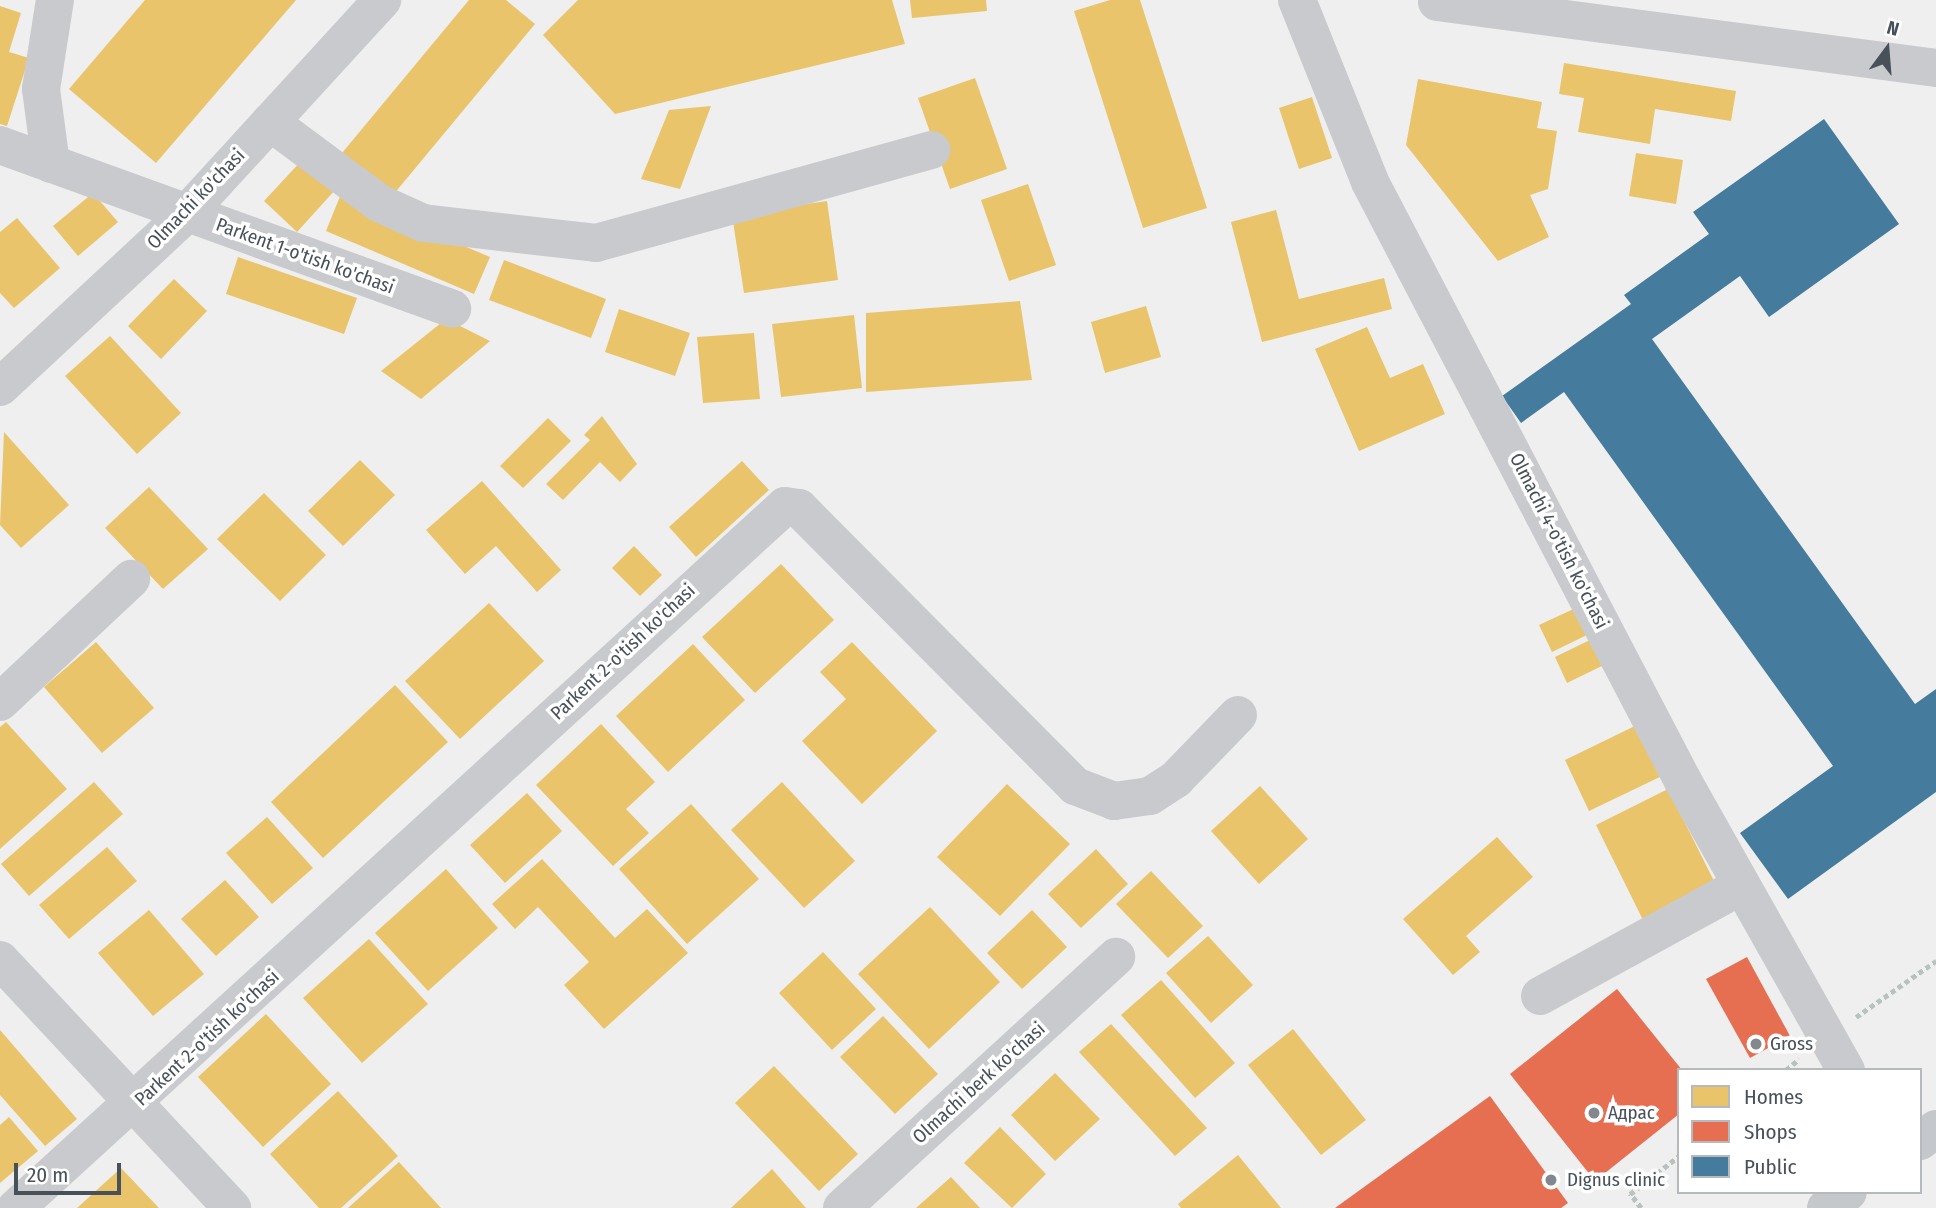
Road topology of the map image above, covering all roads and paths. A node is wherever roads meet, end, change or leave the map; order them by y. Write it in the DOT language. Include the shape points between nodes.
graph roads {
  1 [pos="55,0"];
  2 [pos="382,0"];
  3 [pos="1297,0"];
  4 [pos="1437,2"];
  5 [pos="1936,68"];
  6 [pos="270,122"];
  7 [pos="0,145"];
  8 [pos="931,150"];
  9 [pos="51,164"];
  10 [pos="187,213"];
  11 [pos="452,309"];
  12 [pos="0,387"];
  13 [pos="131,579"];
  14 [pos="0,702"];
  15 [pos="1238,715"];
  16 [pos="1741,886"];
  17 [pos="1116,957"];
  18 [pos="0,960"];
  19 [pos="1540,996"];
  20 [pos="1845,1068"];
  21 [pos="133,1107"];
  22 [pos="1677,1158"];
  23 [pos="1845,1194"];
  24 [pos="16,1208"];
  25 [pos="232,1208"];
  26 [pos="842,1208"];
  27 [pos="1641,1208"];
  28 [pos="1826,1208"];
  1 -- 9 [label="street" via="41,89"];
  2 -- 6 [label="street, Olmachi ko'chasi"];
  3 -- 16 [label="street, Olmachi 4-o'tish ko'chasi" via="1370,182"];
  4 -- 5 [label="street"];
  6 -- 8 [label="street" via="379,203 423,223 596,243"];
  6 -- 10 [label="street, Olmachi ko'chasi"];
  7 -- 9 [label="street, Parkent 1-o'tish ko'chasi"];
  9 -- 10 [label="street, Parkent 1-o'tish ko'chasi"];
  10 -- 11 [label="street, Parkent 1-o'tish ko'chasi"];
  10 -- 12 [label="street, Olmachi ko'chasi"];
  13 -- 14 [label="street"];
  15 -- 21 [label="street, Parkent 2-o'tish ko'chasi" via="1176,779 1150,796 1114,800 1074,786 799,508 785,506"];
  16 -- 19 [label="street"];
  16 -- 20 [label="street, Olmachi 4-o'tish ko'chasi"];
  17 -- 26 [label="street, Olmachi berk ko'chasi"];
  18 -- 21 [label="street"];
  21 -- 24 [label="street, Parkent 2-o'tish ko'chasi"];
  21 -- 25 [label="street"];
  22 -- 27 [label="path" via="1630,1194"];
  23 -- 28 [label="main road"];
}
